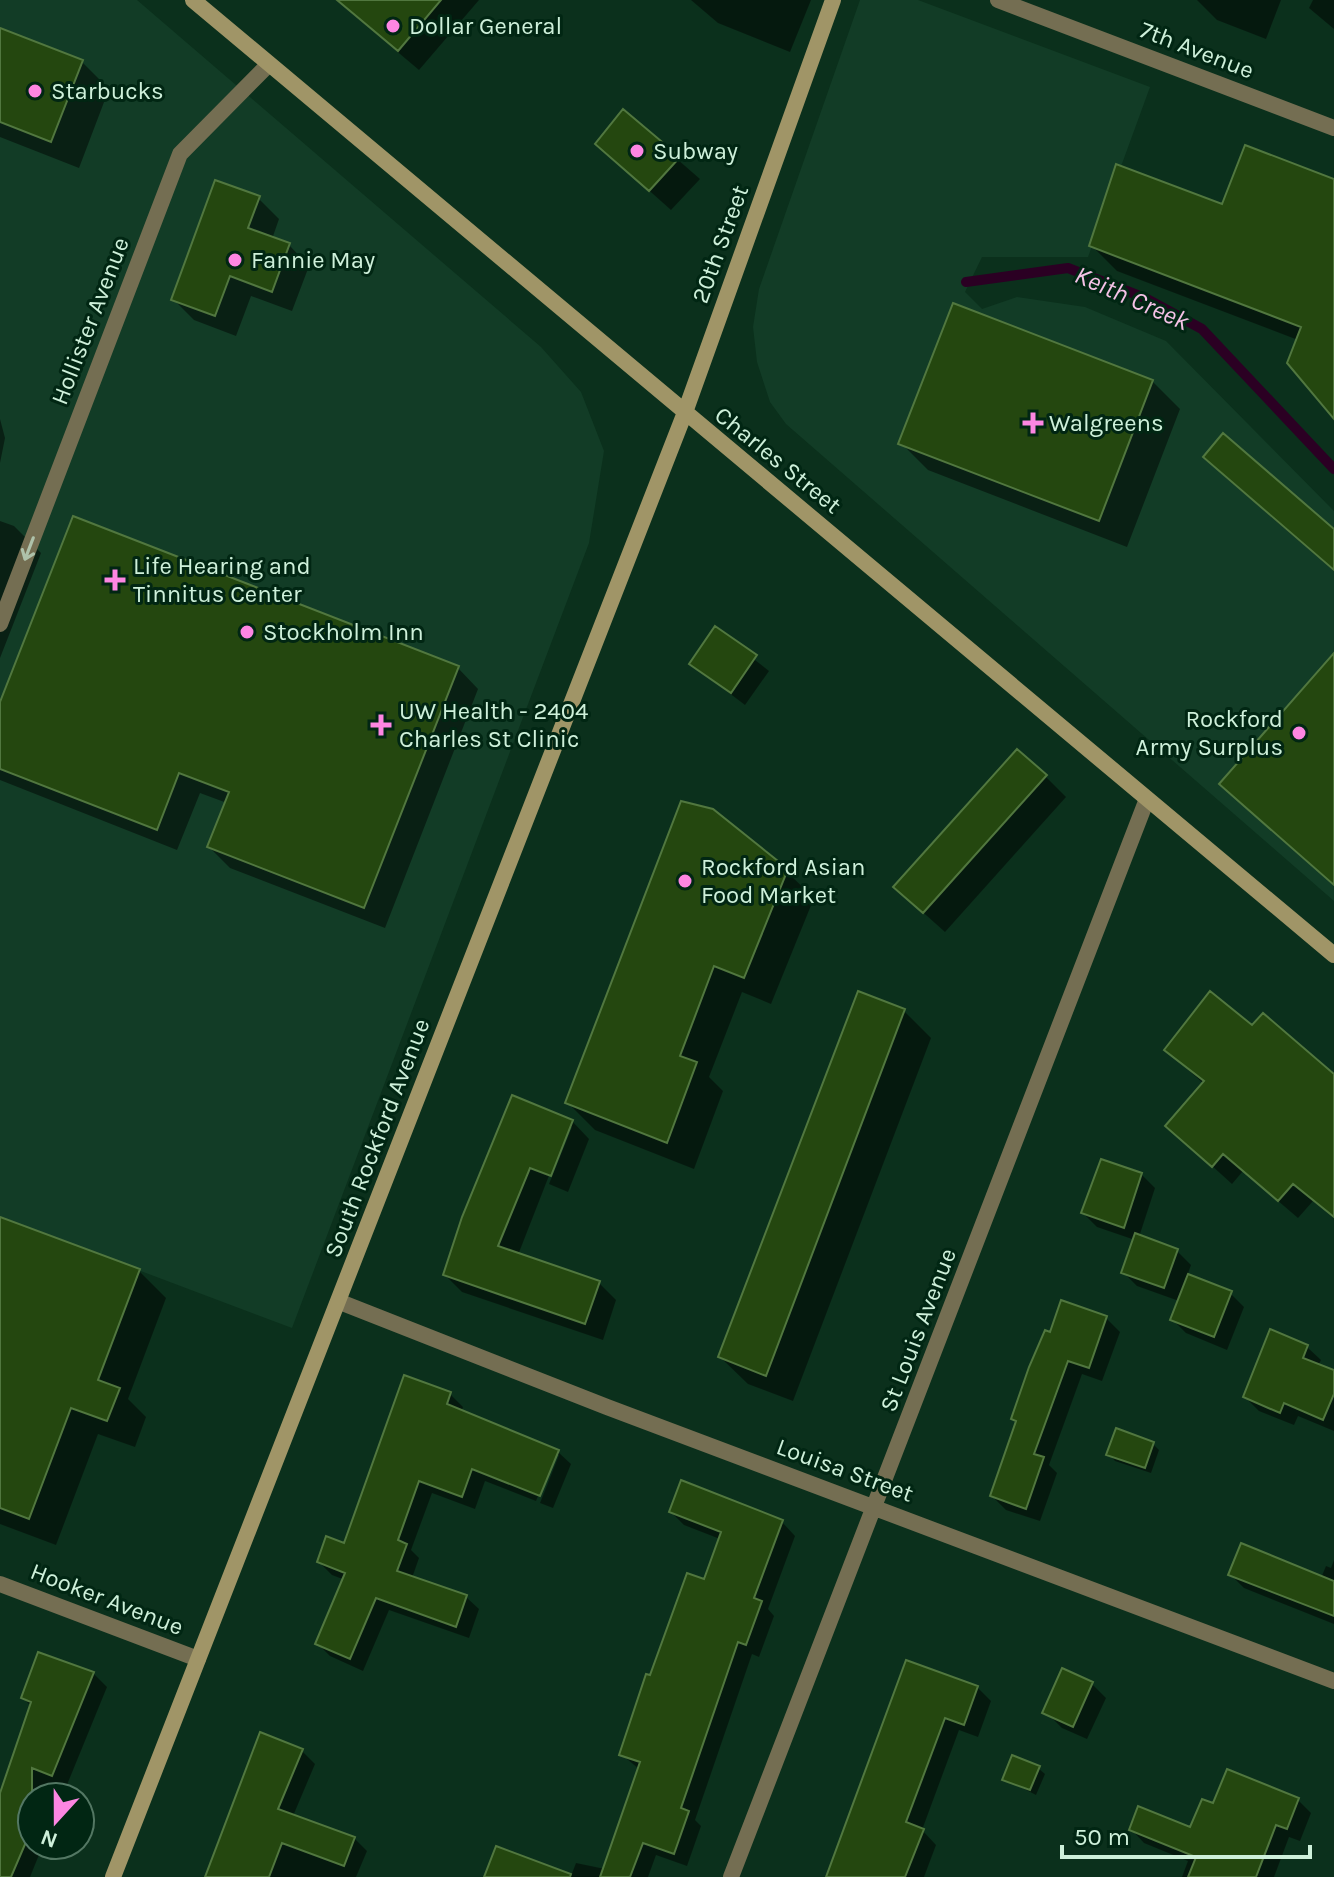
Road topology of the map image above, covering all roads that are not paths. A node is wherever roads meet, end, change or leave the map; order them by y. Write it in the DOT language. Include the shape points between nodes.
graph roads {
  1 [pos="833,0"];
  2 [pos="998,0"];
  3 [pos="202,3"];
  4 [pos="269,64"];
  5 [pos="1334,128"];
  6 [pos="684,415"];
  7 [pos="0,624"];
  8 [pos="1147,799"];
  9 [pos="1334,955"];
  10 [pos="340,1302"];
  11 [pos="876,1507"];
  12 [pos="0,1584"];
  13 [pos="198,1659"];
  14 [pos="1334,1681"];
  15 [pos="113,1877"];
  16 [pos="731,1877"];
  1 -- 6 [label="street, 20th Street"];
  2 -- 5 [label="street, 7th Avenue"];
  3 -- 4 [label="street, Charles Street"];
  4 -- 6 [label="street, Charles Street"];
  4 -- 7 [label="street, Hollister Avenue, one-way" via="180,154"];
  6 -- 8 [label="street, Charles Street"];
  6 -- 10 [label="street, South Rockford Avenue"];
  8 -- 9 [label="street, Charles Street"];
  8 -- 11 [label="street, St Louis Avenue"];
  10 -- 11 [label="street, Louisa Street"];
  10 -- 13 [label="street, South Rockford Avenue"];
  11 -- 14 [label="street, Louisa Street"];
  11 -- 16 [label="street, St Louis Avenue"];
  12 -- 13 [label="street, Hooker Avenue"];
  13 -- 15 [label="street, South Rockford Avenue"];
}
